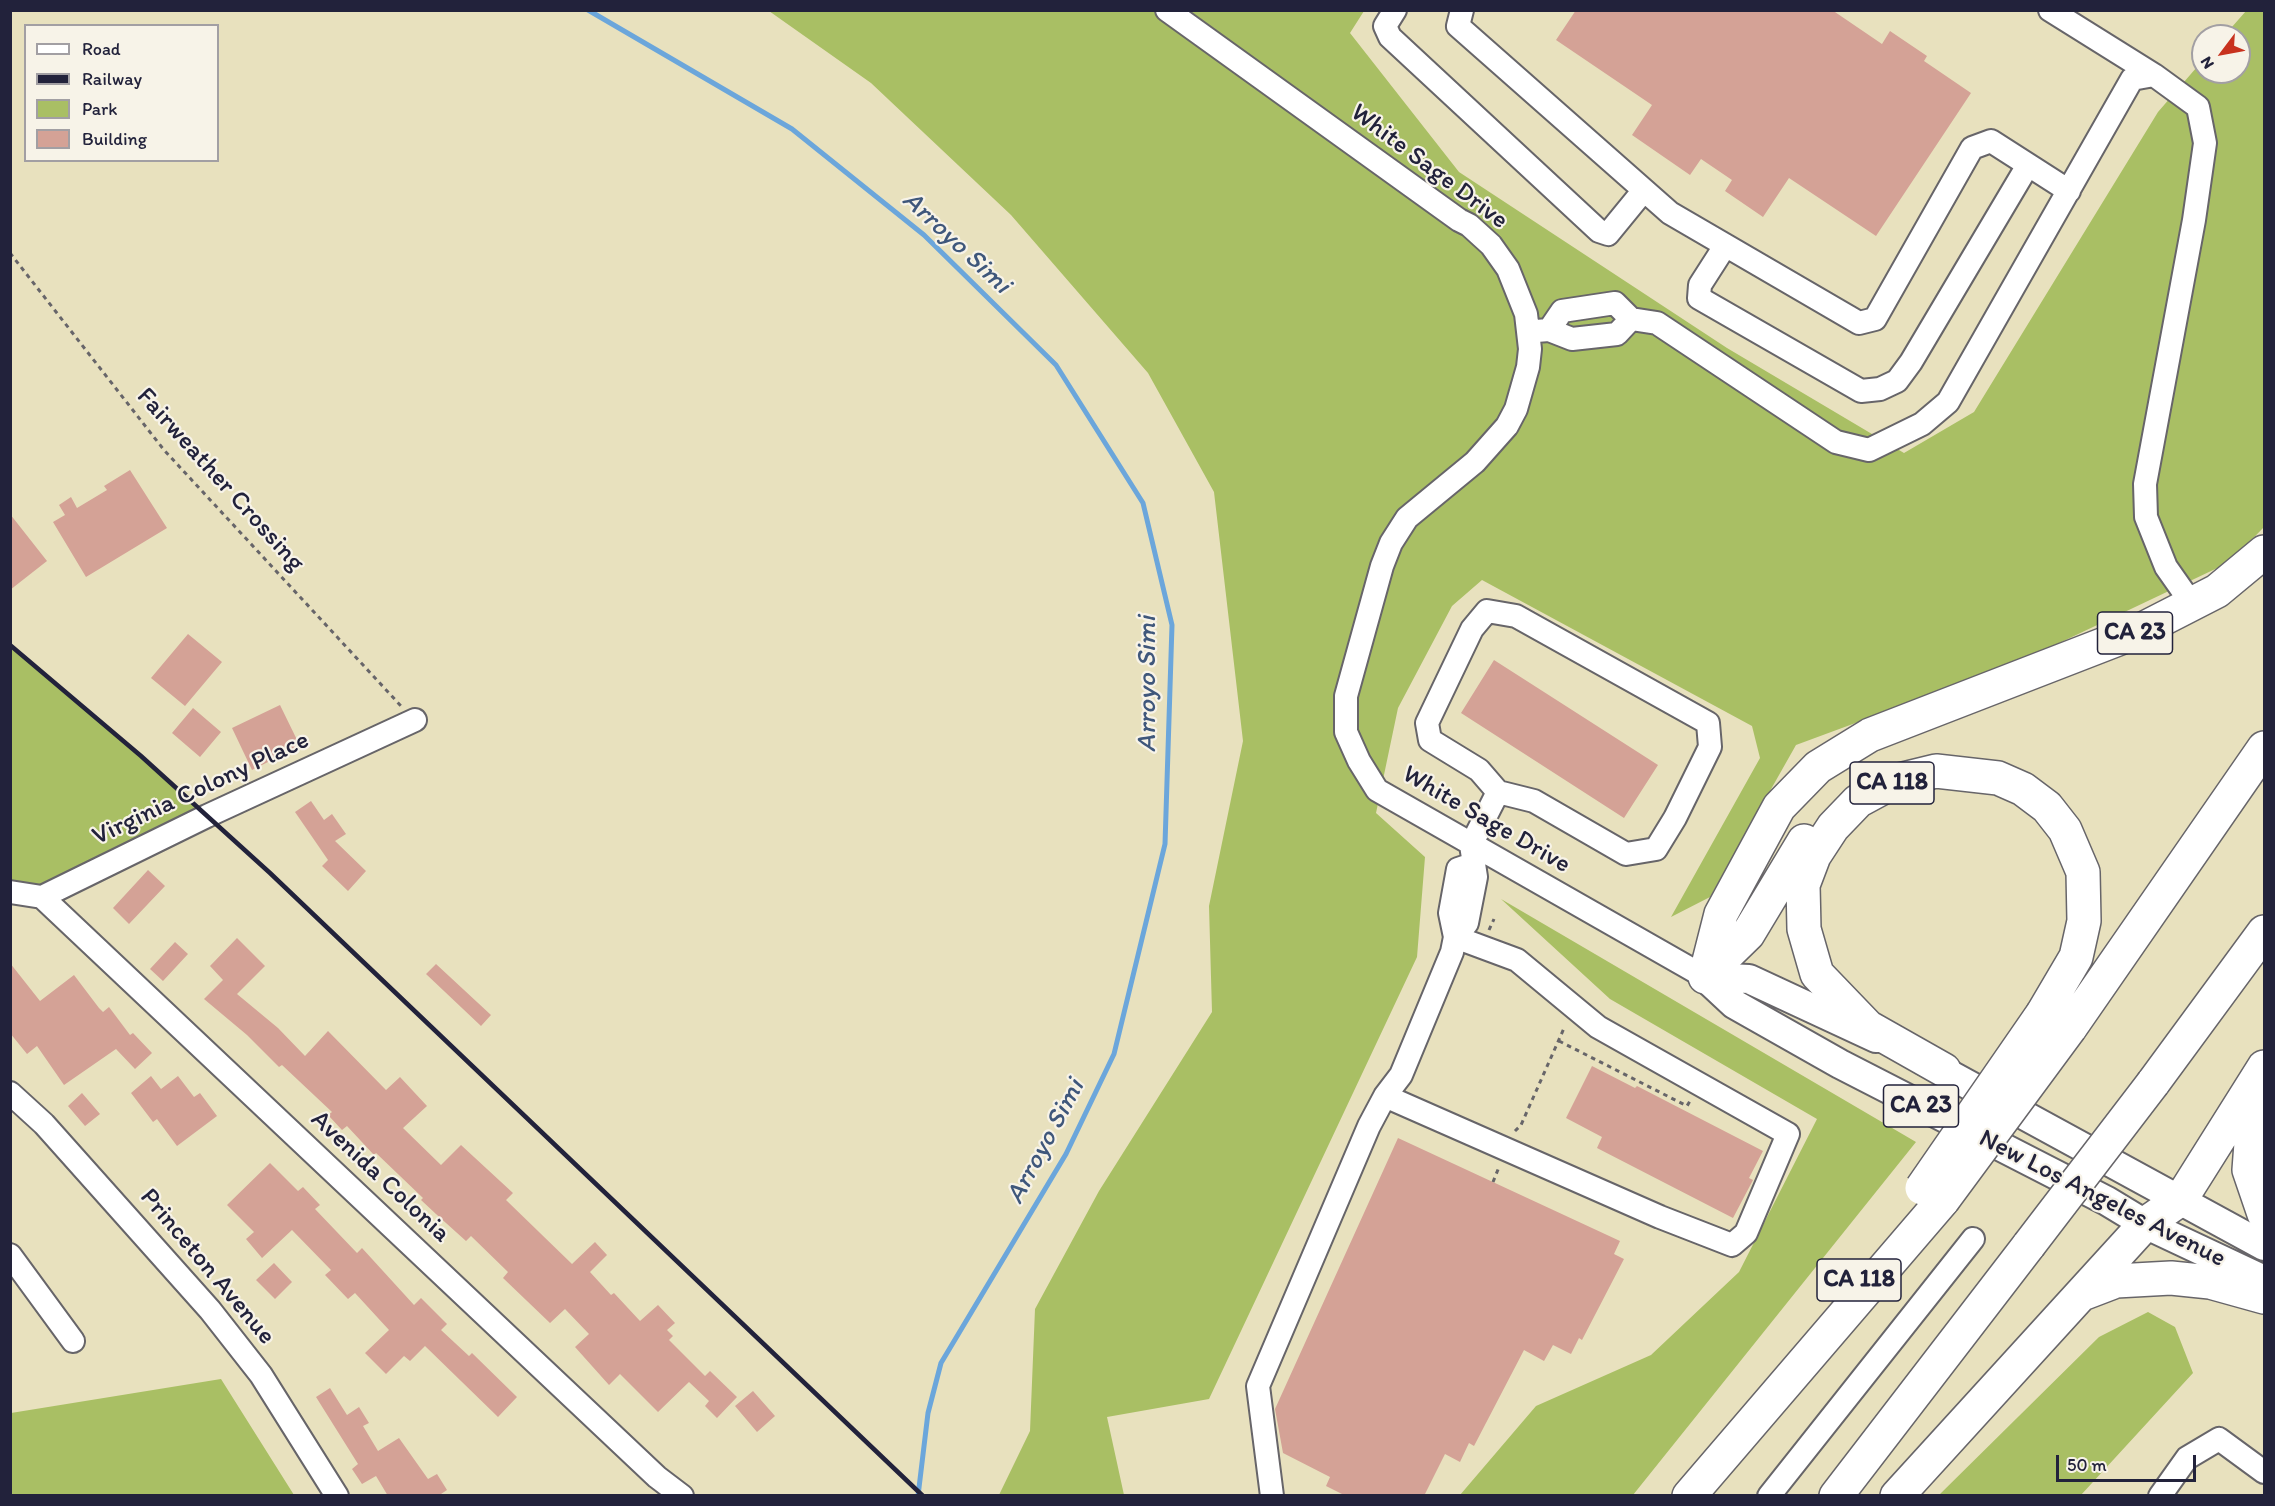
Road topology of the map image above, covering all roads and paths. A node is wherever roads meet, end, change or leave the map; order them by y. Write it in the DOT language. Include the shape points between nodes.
graph roads {
  1 [pos="1167,10"];
  2 [pos="1395,10"];
  3 [pos="1462,10"];
  4 [pos="2050,10"];
  5 [pos="2154,75"];
  6 [pos="2028,165"];
  7 [pos="1644,190"];
  8 [pos="2068,190"];
  9 [pos="1725,246"];
  10 [pos="10,253"];
  11 [pos="1632,319"];
  12 [pos="1539,331"];
  13 [pos="2265,552"];
  14 [pos="2192,604"];
  15 [pos="415,720"];
  16 [pos="2265,748"];
  17 [pos="1498,792"];
  18 [pos="1858,801"];
  19 [pos="1472,854"];
  20 [pos="10,892"];
  21 [pos="42,897"];
  22 [pos="1494,919"];
  23 [pos="2265,933"];
  24 [pos="1455,937"];
  25 [pos="1482,946"];
  26 [pos="1705,977"];
  27 [pos="1568,1020"];
  28 [pos="2056,1020"];
  29 [pos="1559,1041"];
  30 [pos="2265,1067"];
  31 [pos="1944,1070"];
  32 [pos="1699,1084"];
  33 [pos="10,1093"];
  34 [pos="1385,1096"];
  35 [pos="2265,1100"];
  36 [pos="1507,1148"];
  37 [pos="1493,1182"];
  38 [pos="2181,1199"];
  39 [pos="2265,1214"];
  40 [pos="2145,1224"];
  41 [pos="1973,1239"];
  42 [pos="2265,1246"];
  43 [pos="10,1255"];
  44 [pos="2265,1280"];
  45 [pos="2080,1294"];
  46 [pos="2265,1297"];
  47 [pos="74,1341"];
  48 [pos="2265,1472"];
  49 [pos="337,1496"];
  50 [pos="682,1496"];
  51 [pos="1272,1496"];
  52 [pos="1689,1496"];
  53 [pos="1769,1496"];
  54 [pos="1836,1496"];
  55 [pos="1898,1496"];
  56 [pos="2160,1496"];
  1 -- 12 [label="street, White Sage Drive" via="1470,225 1500,256"];
  2 -- 7 [label="street" via="1385,27 1390,37 1599,231 1608,234"];
  3 -- 7 [label="street" via="1458,26"];
  4 -- 5 [label="street"];
  5 -- 8 [label="street" via="2132,79"];
  5 -- 14 [label="street" via="2198,107 2205,143 2145,484 2146,517 2166,567"];
  6 -- 8 [label="street"];
  6 -- 9 [label="street" via="1991,141 1972,148 1875,319 1859,323"];
  6 -- 9 [label="street" via="1911,362 1897,381 1880,389 1861,391 1699,298 1700,285"];
  7 -- 9 [label="street" via="1670,213"];
  8 -- 11 [label="street" via="1948,402 1922,424 1869,450 1836,442 1657,323"];
  10 -- 15 [label="path, Fairweather Crossing" via="164,450"];
  11 -- 12 [label="street" via="1617,334 1572,339"];
  11 -- 12 [label="street" via="1615,303 1588,306 1562,311"];
  12 -- 19 [label="street, White Sage Drive" via="1530,349 1525,384 1507,426 1475,462 1407,518 1391,543 1346,696 1346,732 1377,790"];
  13 -- 14 [label="highway, CA 23" via="2217,591"];
  14 -- 26 [label="highway, CA 23" via="2141,630 1870,735 1818,767 1779,807 1721,914"];
  15 -- 21 [label="street, Virginia Colony Place"];
  16 -- 28 [label="highway"];
  17 -- 17 [label="street" via="1479,770 1430,740 1427,723 1472,628 1487,611 1516,616 1708,723 1710,747 1656,849 1626,854 1534,801"];
  17 -- 19 [label="street"];
  18 -- 26 [label="highway" via="1806,836 1748,934"];
  18 -- 28 [label="highway, CA 118" via="1895,781 1936,771 1998,778 2023,789 2047,807 2065,830 2083,872 2084,921"];
  18 -- 31 [label="highway, CA 118" via="1833,827 1814,856 1803,885 1804,929 1817,974 1868,1027"];
  19 -- 24 [label="street" via="1458,869 1449,913"];
  19 -- 26 [label="street, White Sage Drive"];
  20 -- 21 [label="street"];
  21 -- 50 [label="street, Avenida Colonia" via="657,1477"];
  22 -- 25 [label="path"];
  23 -- 54 [label="highway, bridge"];
  24 -- 25 [label="street"];
  24 -- 34 [label="street" via="1401,1075"];
  25 -- 32 [label="street" via="1516,960 1598,1027"];
  26 -- 31 [label="main road, New Los Angeles Avenue" via="1749,979"];
  26 -- 40 [label="main road, New Los Angeles Avenue / CA 23" via="1734,1004 1821,1053"];
  27 -- 29 [label="path"];
  28 -- 52 [label="highway, CA 118, bridge" via="1933,1194 1796,1371"];
  29 -- 32 [label="path" via="1688,1106"];
  29 -- 36 [label="path"];
  30 -- 38 [label="highway"];
  31 -- 38 [label="main road, New Los Angeles Avenue / CA 118"];
  32 -- 36 [label="street" via="1788,1134 1746,1233 1732,1245"];
  33 -- 49 [label="street, Princeton Avenue" via="44,1124 210,1310 261,1375"];
  34 -- 36 [label="street"];
  34 -- 51 [label="street" via="1258,1386"];
  35 -- 39 [label="highway" via="2252,1130 2249,1170"];
  36 -- 37 [label="path"];
  38 -- 40 [label="highway"];
  38 -- 42 [label="main road, New Los Angeles Avenue / CA 118"];
  40 -- 44 [label="main road, New Los Angeles Avenue / CA 23"];
  40 -- 45 [label="highway"];
  41 -- 53 [label="street"];
  43 -- 47 [label="street"];
  45 -- 46 [label="highway" via="2116,1281 2171,1278 2210,1282"];
  45 -- 55 [label="highway"];
  48 -- 56 [label="street" via="2219,1439 2187,1458"];
}
